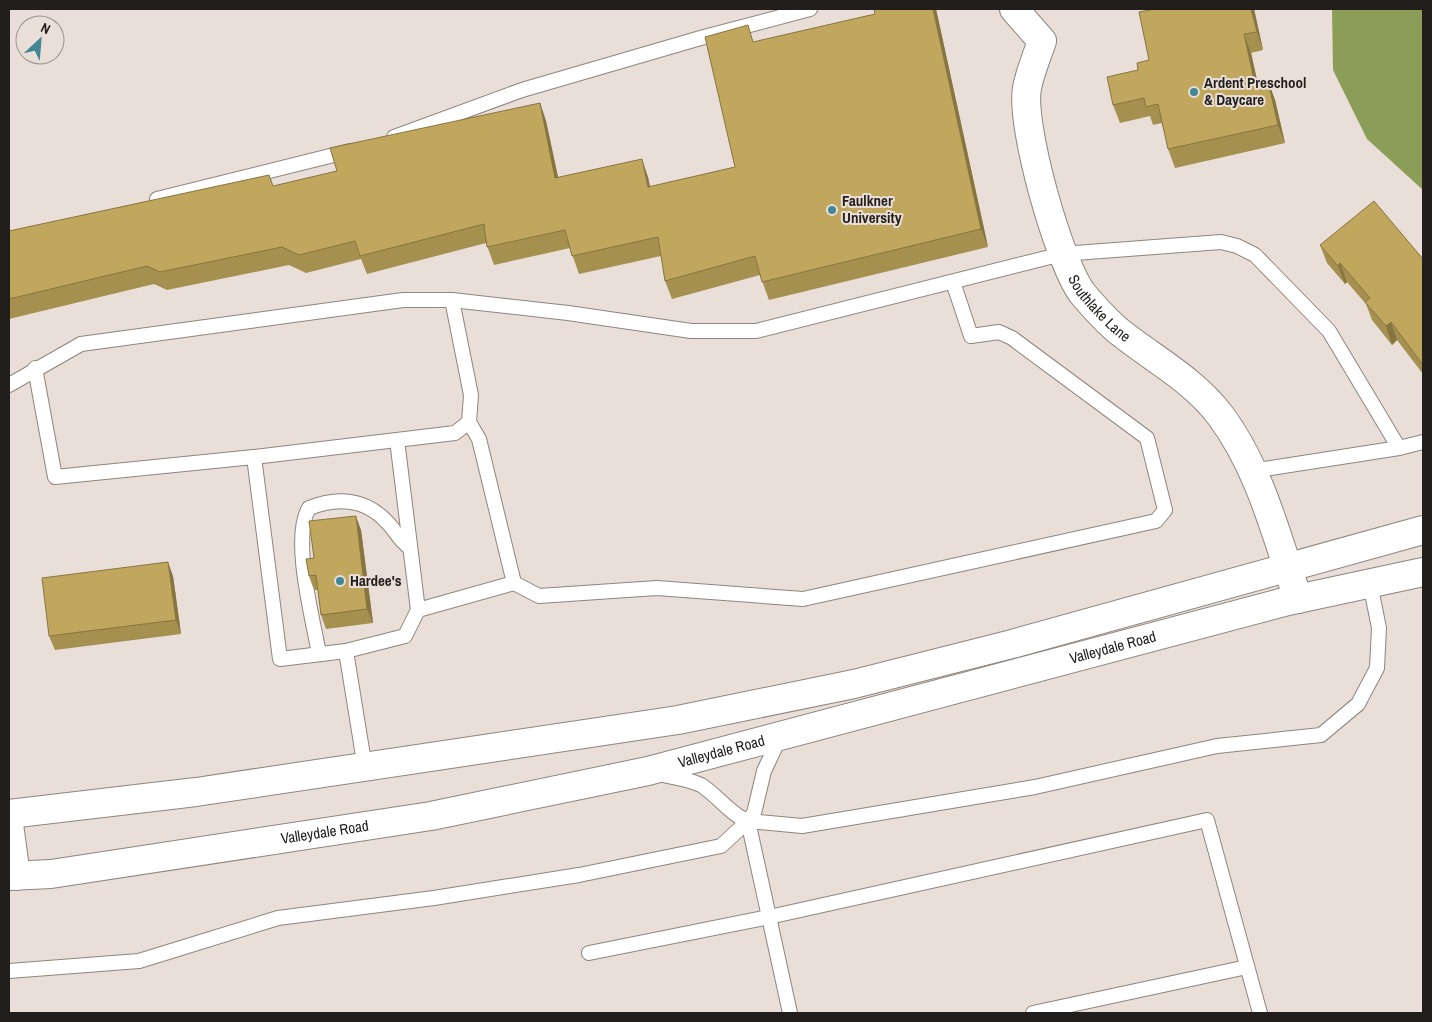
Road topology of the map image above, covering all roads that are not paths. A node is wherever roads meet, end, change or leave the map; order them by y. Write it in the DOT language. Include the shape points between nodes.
graph roads {
  1 [pos="810,9"];
  2 [pos="1014,9"];
  3 [pos="384,140"];
  4 [pos="366,147"];
  5 [pos="144,203"];
  6 [pos="1062,254"];
  7 [pos="953,282"];
  8 [pos="452,300"];
  9 [pos="35,368"];
  10 [pos="9,385"];
  11 [pos="469,422"];
  12 [pos="397,440"];
  13 [pos="1423,442"];
  14 [pos="1399,448"];
  15 [pos="254,457"];
  16 [pos="1251,471"];
  17 [pos="1423,530"];
  18 [pos="410,548"];
  19 [pos="1287,567"];
  20 [pos="1423,572"];
  21 [pos="514,583"];
  22 [pos="1370,583"];
  23 [pos="1298,599"];
  24 [pos="418,610"];
  25 [pos="346,651"];
  26 [pos="319,654"];
  27 [pos="780,737"];
  28 [pos="365,768"];
  29 [pos="648,771"];
  30 [pos="9,814"];
  31 [pos="748,820"];
  32 [pos="9,824"];
  33 [pos="12,876"];
  34 [pos="769,917"];
  35 [pos="589,953"];
  36 [pos="1247,967"];
  37 [pos="9,971"];
  38 [pos="790,1013"];
  39 [pos="1032,1013"];
  40 [pos="1260,1013"];
  1 -- 3 [label="lane" via="522,90"];
  2 -- 6 [label="main road, Southlake Lane" via="1042,41 1027,89 1029,132"];
  4 -- 5 [label="lane"];
  6 -- 7 [label="lane"];
  6 -- 14 [label="lane" via="1221,242 1255,255 1329,331"];
  6 -- 16 [label="main road, Southlake Lane" via="1082,293 1115,328 1196,390 1220,415"];
  7 -- 8 [label="lane" via="749,331 692,331"];
  7 -- 21 [label="lane" via="971,336 999,332 1012,338 1146,438 1165,510 1156,520 803,599 658,588 539,596"];
  8 -- 9 [label="lane" via="403,300 81,344"];
  8 -- 11 [label="lane" via="471,395"];
  9 -- 10 [label="lane"];
  9 -- 15 [label="lane" via="55,477"];
  11 -- 12 [label="lane" via="455,433"];
  11 -- 21 [label="lane" via="479,438"];
  12 -- 15 [label="lane"];
  12 -- 18 [label="lane"];
  13 -- 14 [label="lane"];
  14 -- 16 [label="lane"];
  15 -- 26 [label="lane" via="280,659"];
  16 -- 19 [label="main road, Southlake Lane"];
  17 -- 19 [label="main road, Valleydale Road"];
  18 -- 24 [label="lane"];
  18 -- 26 [label="lane" via="377,512 361,504 336,500 309,508 302,528 302,551"];
  19 -- 23 [label="main road, Southlake Lane"];
  19 -- 28 [label="main road, Valleydale Road" via="854,684 678,720"];
  20 -- 22 [label="main road, Valleydale Road"];
  21 -- 24 [label="lane"];
  22 -- 23 [label="main road, Valleydale Road"];
  22 -- 31 [label="lane" via="1379,628 1377,668 1358,704 1321,736 1217,746 1035,787 802,826"];
  23 -- 27 [label="main road, Valleydale Road"];
  24 -- 25 [label="lane" via="405,636"];
  25 -- 26 [label="lane"];
  25 -- 28 [label="lane"];
  27 -- 29 [label="main road, Valleydale Road"];
  27 -- 31 [label="lane" via="764,771 754,813"];
  28 -- 30 [label="main road, Valleydale Road"];
  29 -- 31 [label="lane" via="700,784 725,803 738,818"];
  29 -- 33 [label="main road, Valleydale Road" via="431,816 51,874"];
  31 -- 34 [label="lane"];
  31 -- 37 [label="lane" via="721,846 579,875 278,918 139,961"];
  32 -- 33 [label="main road"];
  34 -- 35 [label="lane"];
  34 -- 36 [label="lane" via="1207,820"];
  34 -- 38 [label="lane"];
  36 -- 39 [label="lane"];
  36 -- 40 [label="lane"];
}
